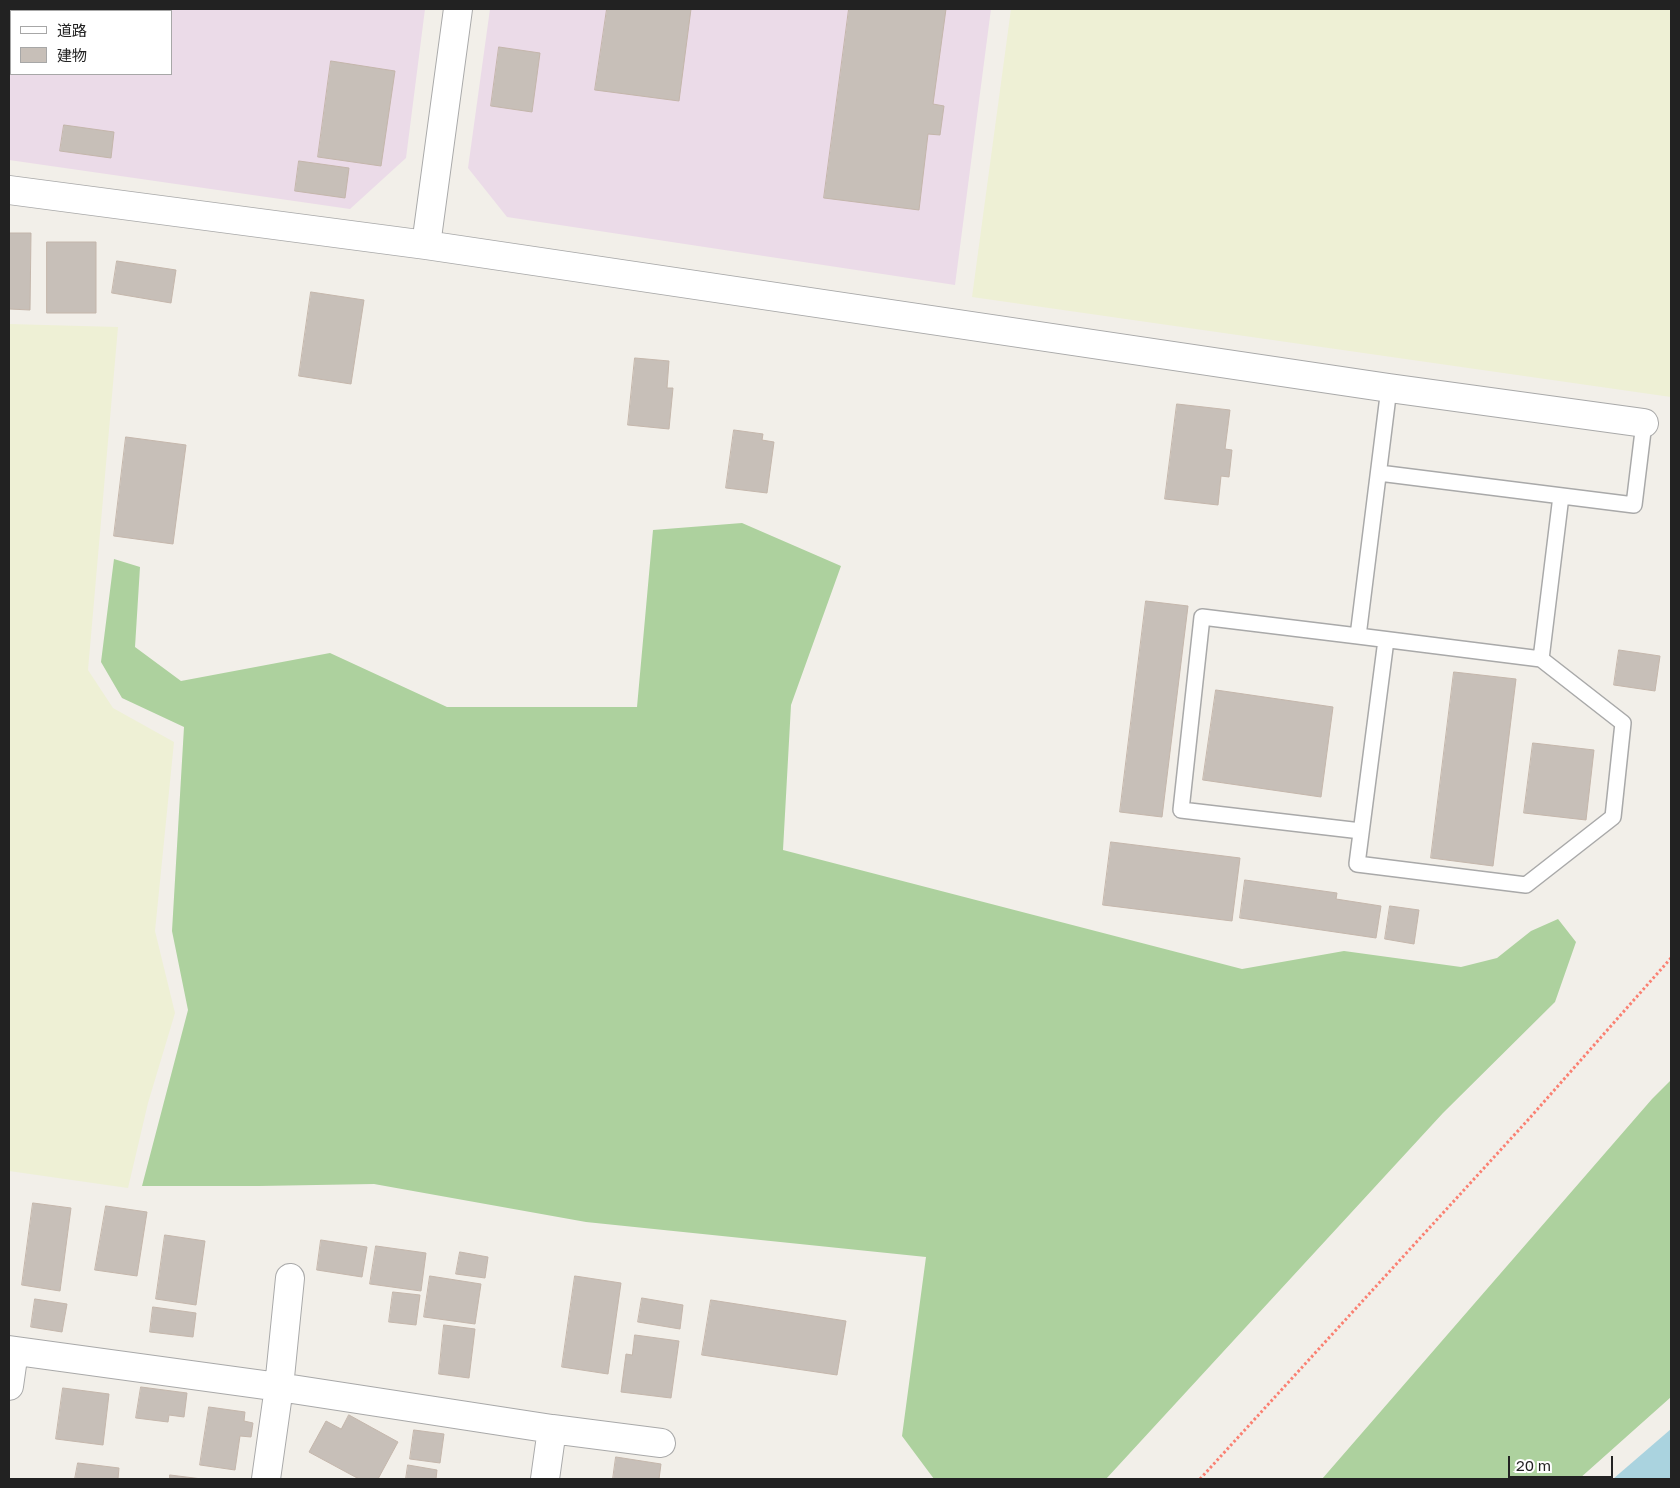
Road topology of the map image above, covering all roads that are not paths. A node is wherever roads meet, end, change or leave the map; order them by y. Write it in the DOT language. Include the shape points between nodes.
graph roads {
  1 [pos="458,9"];
  2 [pos="9,190"];
  3 [pos="426,245"];
  4 [pos="1389,388"];
  5 [pos="1644,423"];
  6 [pos="1379,473"];
  7 [pos="1561,496"];
  8 [pos="1358,636"];
  9 [pos="1386,640"];
  10 [pos="1541,659"];
  11 [pos="1361,830"];
  12 [pos="290,1278"];
  13 [pos="11,1351"];
  14 [pos="9,1386"];
  15 [pos="279,1387"];
  16 [pos="552,1429"];
  17 [pos="661,1443"];
  18 [pos="266,1479"];
  19 [pos="544,1479"];
  1 -- 3 [label="street"];
  2 -- 3 [label="street"];
  3 -- 4 [label="street"];
  4 -- 5 [label="street"];
  4 -- 6 [label="lane"];
  5 -- 7 [label="lane" via="1634,505"];
  6 -- 7 [label="lane"];
  6 -- 8 [label="lane"];
  7 -- 10 [label="lane"];
  8 -- 9 [label="lane"];
  8 -- 11 [label="lane" via="1202,617 1181,810"];
  9 -- 10 [label="lane"];
  9 -- 11 [label="lane"];
  10 -- 11 [label="lane" via="1623,723 1613,817 1526,885 1357,864"];
  12 -- 15 [label="street"];
  13 -- 14 [label="street"];
  13 -- 15 [label="street"];
  15 -- 16 [label="street"];
  15 -- 18 [label="street"];
  16 -- 17 [label="street"];
  16 -- 19 [label="street"];
}
